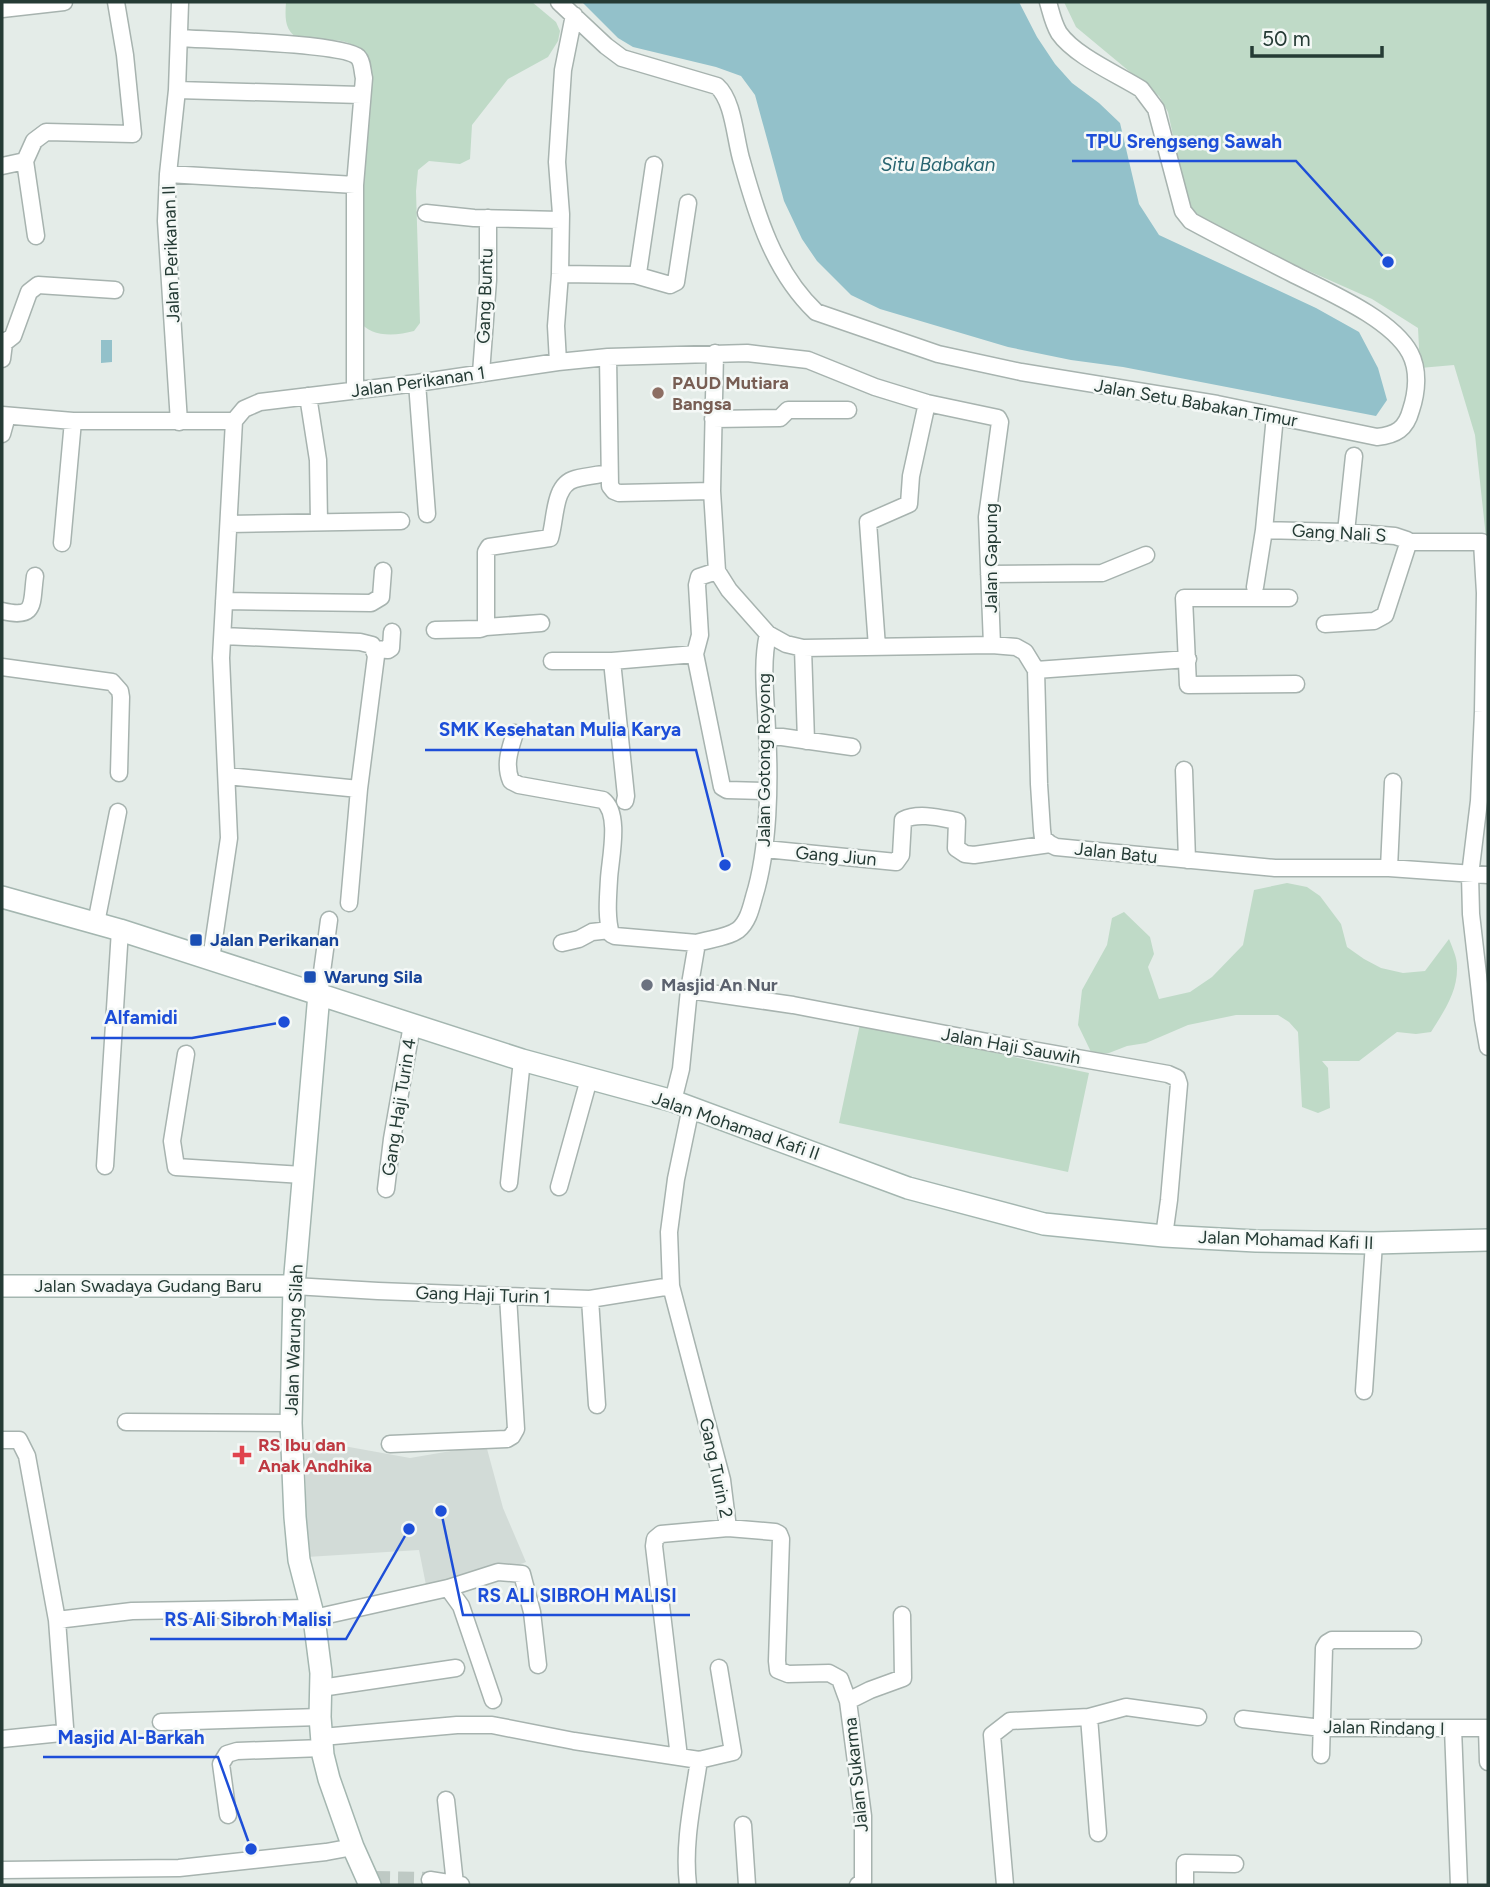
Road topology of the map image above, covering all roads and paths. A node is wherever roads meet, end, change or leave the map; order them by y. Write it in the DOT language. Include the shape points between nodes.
graph roads {
  1 [pos="64,2"];
  2 [pos="116,2"];
  3 [pos="180,2"];
  4 [pos="559,2"];
  5 [pos="1048,2"];
  6 [pos="2,9"];
  7 [pos="574,15"];
  8 [pos="179,38"];
  9 [pos="177,90"];
  10 [pos="361,96"];
  11 [pos="25,161"];
  12 [pos="654,165"];
  13 [pos="2,166"];
  14 [pos="168,174"];
  15 [pos="355,184"];
  16 [pos="688,203"];
  17 [pos="426,213"];
  18 [pos="488,218"];
  19 [pos="560,220"];
  20 [pos="36,236"];
  21 [pos="559,274"];
  22 [pos="635,275"];
  23 [pos="115,290"];
  24 [pos="2,347"];
  25 [pos="715,353"];
  26 [pos="608,357"];
  27 [pos="558,362"];
  28 [pos="481,373"];
  29 [pos="417,383"];
  30 [pos="355,390"];
  31 [pos="308,396"];
  32 [pos="927,403"];
  33 [pos="848,410"];
  34 [pos="4,416"];
  35 [pos="1275,416"];
  36 [pos="713,419"];
  37 [pos="73,421"];
  38 [pos="234,421"];
  39 [pos="179,422"];
  40 [pos="2,434"];
  41 [pos="1354,456"];
  42 [pos="608,473"];
  43 [pos="712,491"];
  44 [pos="427,514"];
  45 [pos="401,521"];
  46 [pos="319,522"];
  47 [pos="229,524"];
  48 [pos="1264,530"];
  49 [pos="1346,531"];
  50 [pos="1408,542"];
  51 [pos="62,543"];
  52 [pos="1146,555"];
  53 [pos="383,571"];
  54 [pos="717,571"];
  55 [pos="989,574"];
  56 [pos="35,576"];
  57 [pos="1255,587"];
  58 [pos="1289,597"];
  59 [pos="224,601"];
  60 [pos="2,611"];
  61 [pos="541,623"];
  62 [pos="1325,624"];
  63 [pos="486,627"];
  64 [pos="435,630"];
  65 [pos="392,632"];
  66 [pos="768,634"];
  67 [pos="223,636"];
  68 [pos="992,645"];
  69 [pos="803,648"];
  70 [pos="877,648"];
  71 [pos="375,649"];
  72 [pos="695,654"];
  73 [pos="1188,659"];
  74 [pos="552,661"];
  75 [pos="612,661"];
  76 [pos="2,667"];
  77 [pos="1036,670"];
  78 [pos="1296,684"];
  79 [pos="515,733"];
  80 [pos="768,737"];
  81 [pos="806,741"];
  82 [pos="852,747"];
  83 [pos="1184,770"];
  84 [pos="119,773"];
  85 [pos="227,775"];
  86 [pos="1393,782"];
  87 [pos="359,789"];
  88 [pos="767,791"];
  89 [pos="625,801"];
  90 [pos="118,811"];
  91 [pos="1049,844"];
  92 [pos="765,849"];
  93 [pos="1187,860"];
  94 [pos="1389,868"];
  95 [pos="1470,875"];
  96 [pos="1488,876"];
  97 [pos="2,897"];
  98 [pos="349,902"];
  99 [pos="329,920"];
  100 [pos="96,923"];
  101 [pos="120,930"];
  102 [pos="610,930"];
  103 [pos="562,943"];
  104 [pos="697,943"];
  105 [pos="211,956"];
  106 [pos="321,981"];
  107 [pos="689,990"];
  108 [pos="412,1025"];
  109 [pos="1488,1046"];
  110 [pos="186,1054"];
  111 [pos="522,1060"];
  112 [pos="589,1079"];
  113 [pos="680,1099"];
  114 [pos="105,1166"];
  115 [pos="303,1175"];
  116 [pos="509,1183"];
  117 [pos="559,1186"];
  118 [pos="386,1189"];
  119 [pos="1165,1228"];
  120 [pos="1488,1240"];
  121 [pos="1374,1243"];
  122 [pos="2,1286"];
  123 [pos="294,1286"];
  124 [pos="671,1286"];
  125 [pos="508,1296"];
  126 [pos="590,1299"];
  127 [pos="1364,1391"];
  128 [pos="597,1405"];
  129 [pos="126,1422"];
  130 [pos="291,1423"];
  131 [pos="2,1440"];
  132 [pos="390,1444"];
  133 [pos="728,1528"];
  134 [pos="448,1588"];
  135 [pos="312,1613"];
  136 [pos="902,1615"];
  137 [pos="57,1620"];
  138 [pos="1413,1640"];
  139 [pos="538,1665"];
  140 [pos="456,1668"];
  141 [pos="719,1668"];
  142 [pos="321,1688"];
  143 [pos="493,1700"];
  144 [pos="848,1702"];
  145 [pos="1089,1717"];
  146 [pos="1198,1717"];
  147 [pos="1242,1719"];
  148 [pos="161,1722"];
  149 [pos="1322,1728"];
  150 [pos="1453,1728"];
  151 [pos="1488,1728"];
  152 [pos="322,1734"];
  153 [pos="2,1739"];
  154 [pos="1321,1755"];
  155 [pos="679,1757"];
  156 [pos="699,1760"];
  157 [pos="1488,1762"];
  158 [pos="446,1800"];
  159 [pos="228,1815"];
  160 [pos="743,1825"];
  161 [pos="1098,1833"];
  162 [pos="353,1847"];
  163 [pos="1235,1864"];
  164 [pos="2,1870"];
  165 [pos="430,1880"];
  166 [pos="371,1881"];
  167 [pos="458,1885"];
  168 [pos="688,1885"];
  169 [pos="747,1885"];
  170 [pos="858,1885"];
  171 [pos="1006,1885"];
  172 [pos="1185,1885"];
  173 [pos="1459,1885"];
  1 -- 6 [label="street"];
  2 -- 11 [label="street" via="133,134 46,132 33,141"];
  3 -- 8 [label="street, Jalan Perikanan II"];
  4 -- 7 [label="street, Jalan Setu Babakan Timur"];
  5 -- 35 [label="street, Jalan Setu Babakan Timur" via="1060,34 1071,46 1149,97 1183,211 1191,222 1343,300 1391,330 1411,355 1416,377 1414,400 1409,419 1394,434 1377,437"];
  7 -- 19 [label="street" via="563,70 558,136"];
  7 -- 35 [label="street, Jalan Setu Babakan Timur" via="622,58 721,90 766,238 788,279 816,312 938,354"];
  8 -- 9 [label="street, Jalan Perikanan II"];
  8 -- 10 [label="street" via="310,46 354,54 364,78"];
  9 -- 10 [label="street"];
  9 -- 14 [label="street, Jalan Perikanan II"];
  10 -- 15 [label="street"];
  11 -- 13 [label="street"];
  11 -- 20 [label="street"];
  12 -- 22 [label="street"];
  14 -- 15 [label="street"];
  14 -- 39 [label="street, Jalan Perikanan II" via="166,221"];
  15 -- 30 [label="street"];
  16 -- 22 [label="street" via="676,282 670,285"];
  17 -- 18 [label="street"];
  18 -- 19 [label="street"];
  18 -- 28 [label="street, Gang Buntu"];
  19 -- 21 [label="street"];
  21 -- 22 [label="street"];
  21 -- 27 [label="street"];
  23 -- 24 [label="street" via="38,285 29,292 13,336"];
  25 -- 26 [label="street"];
  25 -- 32 [label="street" via="808,360"];
  25 -- 36 [label="street"];
  26 -- 27 [label="street, Jalan Perikanan 1"];
  26 -- 42 [label="street"];
  27 -- 28 [label="street, Jalan Perikanan 1"];
  28 -- 29 [label="street, Jalan Perikanan 1"];
  29 -- 30 [label="street, Jalan Perikanan 1"];
  29 -- 44 [label="street"];
  30 -- 31 [label="street, Jalan Perikanan 1"];
  31 -- 38 [label="street, Jalan Perikanan 1" via="260,401"];
  31 -- 46 [label="street" via="318,460"];
  32 -- 55 [label="street, Jalan Gapung" via="999,419 987,517"];
  32 -- 70 [label="street" via="909,504 868,522"];
  33 -- 36 [label="street" via="788,410 780,418"];
  34 -- 37 [label="street"];
  34 -- 40 [label="street"];
  35 -- 48 [label="street"];
  36 -- 43 [label="street"];
  37 -- 39 [label="street"];
  37 -- 51 [label="street"];
  38 -- 39 [label="street"];
  38 -- 47 [label="street"];
  41 -- 49 [label="street"];
  42 -- 43 [label="street" via="610,486 619,493"];
  42 -- 63 [label="street" via="563,486 550,538 489,547"];
  43 -- 54 [label="street"];
  45 -- 46 [label="street"];
  46 -- 47 [label="street"];
  47 -- 59 [label="street"];
  48 -- 49 [label="street, Gang Nali S"];
  48 -- 57 [label="street"];
  49 -- 50 [label="street, Gang Nali S" via="1395,536"];
  50 -- 62 [label="street, Gang Nali S" via="1385,615 1374,621"];
  50 -- 95 [label="street" via="1482,542 1483,712"];
  52 -- 55 [label="street" via="1102,573"];
  53 -- 59 [label="street" via="381,597 371,603"];
  54 -- 66 [label="street"];
  54 -- 72 [label="street" via="699,577 700,635"];
  55 -- 68 [label="street, Jalan Gapung"];
  56 -- 60 [label="street" via="26,612"];
  58 -- 73 [label="street" via="1184,598"];
  59 -- 67 [label="street"];
  61 -- 63 [label="street"];
  63 -- 64 [label="street"];
  65 -- 71 [label="street" via="391,648"];
  66 -- 69 [label="street"];
  66 -- 80 [label="street, Jalan Gotong Royong" via="764,652"];
  67 -- 71 [label="street" via="360,642"];
  67 -- 85 [label="street"];
  68 -- 70 [label="street"];
  68 -- 77 [label="street" via="1025,652"];
  69 -- 70 [label="street"];
  69 -- 81 [label="street"];
  71 -- 87 [label="street"];
  72 -- 75 [label="street"];
  72 -- 88 [label="street" via="722,787"];
  73 -- 77 [label="street"];
  73 -- 78 [label="street" via="1188,685"];
  74 -- 75 [label="street"];
  75 -- 89 [label="street"];
  76 -- 84 [label="street" via="112,682 121,697"];
  77 -- 91 [label="street, Jalan Batu" via="1042,830"];
  79 -- 102 [label="street" via="507,766 511,781 608,804 613,826"];
  80 -- 81 [label="street"];
  80 -- 88 [label="street, Jalan Gotong Royong"];
  81 -- 82 [label="street"];
  83 -- 93 [label="street"];
  85 -- 87 [label="street"];
  85 -- 105 [label="street" via="229,838"];
  86 -- 94 [label="street"];
  87 -- 98 [label="street"];
  88 -- 92 [label="street, Jalan Gotong Royong"];
  90 -- 100 [label="street"];
  91 -- 92 [label="street, Gang Jiun" via="965,854 956,848 957,821 910,817 903,820 903,844 896,862"];
  91 -- 93 [label="street, Jalan Batu"];
  92 -- 104 [label="street, Jalan Gotong Royong" via="748,917 739,930"];
  93 -- 94 [label="street, Jalan Batu" via="1275,869"];
  94 -- 95 [label="street, Jalan Batu"];
  95 -- 96 [label="street, Jalan Batu"];
  95 -- 109 [label="street"];
  97 -- 100 [label="main road, Jalan Mohamad Kafi II"];
  99 -- 106 [label="street"];
  100 -- 101 [label="main road, Jalan Mohamad Kafi II"];
  101 -- 105 [label="main road, Jalan Mohamad Kafi II"];
  101 -- 114 [label="street"];
  102 -- 103 [label="street"];
  102 -- 104 [label="street" via="615,936"];
  104 -- 107 [label="street"];
  105 -- 106 [label="main road, Jalan Mohamad Kafi II"];
  106 -- 108 [label="main road, Jalan Mohamad Kafi II"];
  106 -- 115 [label="main road, Jalan Warung Silah"];
  107 -- 113 [label="street"];
  107 -- 119 [label="street, Jalan Haji Sauwih" via="793,1005 1177,1078"];
  108 -- 111 [label="main road, Jalan Mohamad Kafi II"];
  108 -- 118 [label="street, Gang Haji Turin 4"];
  110 -- 115 [label="street" via="172,1140 176,1167"];
  111 -- 112 [label="main road, Jalan Mohamad Kafi II"];
  111 -- 116 [label="street"];
  112 -- 113 [label="main road, Jalan Mohamad Kafi II"];
  112 -- 117 [label="street"];
  113 -- 119 [label="main road, Jalan Mohamad Kafi II" via="908,1188 1044,1224"];
  113 -- 124 [label="street, Gang Turin 2" via="669,1232"];
  115 -- 123 [label="main road, Jalan Warung Silah"];
  119 -- 121 [label="main road, Jalan Mohamad Kafi II" via="1256,1241"];
  120 -- 121 [label="main road, Jalan Mohamad Kafi II"];
  121 -- 127 [label="street"];
  122 -- 123 [label="main road, Jalan Swadaya Gudang Baru"];
  123 -- 125 [label="street, Gang Haji Turin 1"];
  123 -- 130 [label="main road, Jalan Warung Silah"];
  124 -- 126 [label="street, Gang Haji Turin 1"];
  124 -- 133 [label="street, Gang Turin 2" via="722,1480"];
  125 -- 126 [label="street, Gang Haji Turin 1"];
  125 -- 132 [label="street" via="516,1429 512,1436"];
  126 -- 128 [label="street"];
  129 -- 130 [label="street"];
  130 -- 135 [label="main road, Jalan Warung Silah" via="299,1560"];
  131 -- 137 [label="street" via="19,1440 27,1456"];
  133 -- 144 [label="street" via="775,1532 781,1539 778,1670 829,1673 840,1679"];
  133 -- 155 [label="street, Gang Turin 2" via="661,1534 655,1539"];
  134 -- 135 [label="street"];
  134 -- 139 [label="street" via="498,1572 522,1574"];
  134 -- 143 [label="street" via="461,1606"];
  135 -- 137 [label="street" via="132,1611"];
  135 -- 142 [label="main road, Jalan Warung Silah"];
  136 -- 144 [label="street, Jalan Sukarma" via="903,1678"];
  137 -- 153 [label="street" via="65,1730"];
  138 -- 149 [label="street" via="1327,1643"];
  140 -- 142 [label="street"];
  141 -- 156 [label="street" via="733,1752"];
  142 -- 152 [label="main road, Jalan Warung Silah"];
  144 -- 170 [label="street, Jalan Sukarma" via="863,1816 863,1882"];
  145 -- 146 [label="street" via="1126,1707"];
  145 -- 161 [label="street"];
  145 -- 171 [label="street" via="1010,1721 992,1735"];
  147 -- 149 [label="street, Jalan Rindang I"];
  148 -- 152 [label="street"];
  149 -- 150 [label="street, Jalan Rindang I"];
  149 -- 154 [label="street"];
  150 -- 151 [label="street"];
  150 -- 173 [label="street, Jalan Rindang I"];
  151 -- 157 [label="street"];
  152 -- 155 [label="street" via="492,1726"];
  152 -- 159 [label="street" via="227,1754 221,1764"];
  152 -- 162 [label="main road, Jalan Warung Silah" via="328,1779"];
  155 -- 156 [label="street"];
  156 -- 168 [label="street" via="688,1829"];
  158 -- 167 [label="street"];
  160 -- 169 [label="street"];
  162 -- 164 [label="street" via="179,1868"];
  162 -- 166 [label="main road, Jalan Warung Silah"];
  163 -- 172 [label="street" via="1185,1863"];
  165 -- 167 [label="street"];
}
